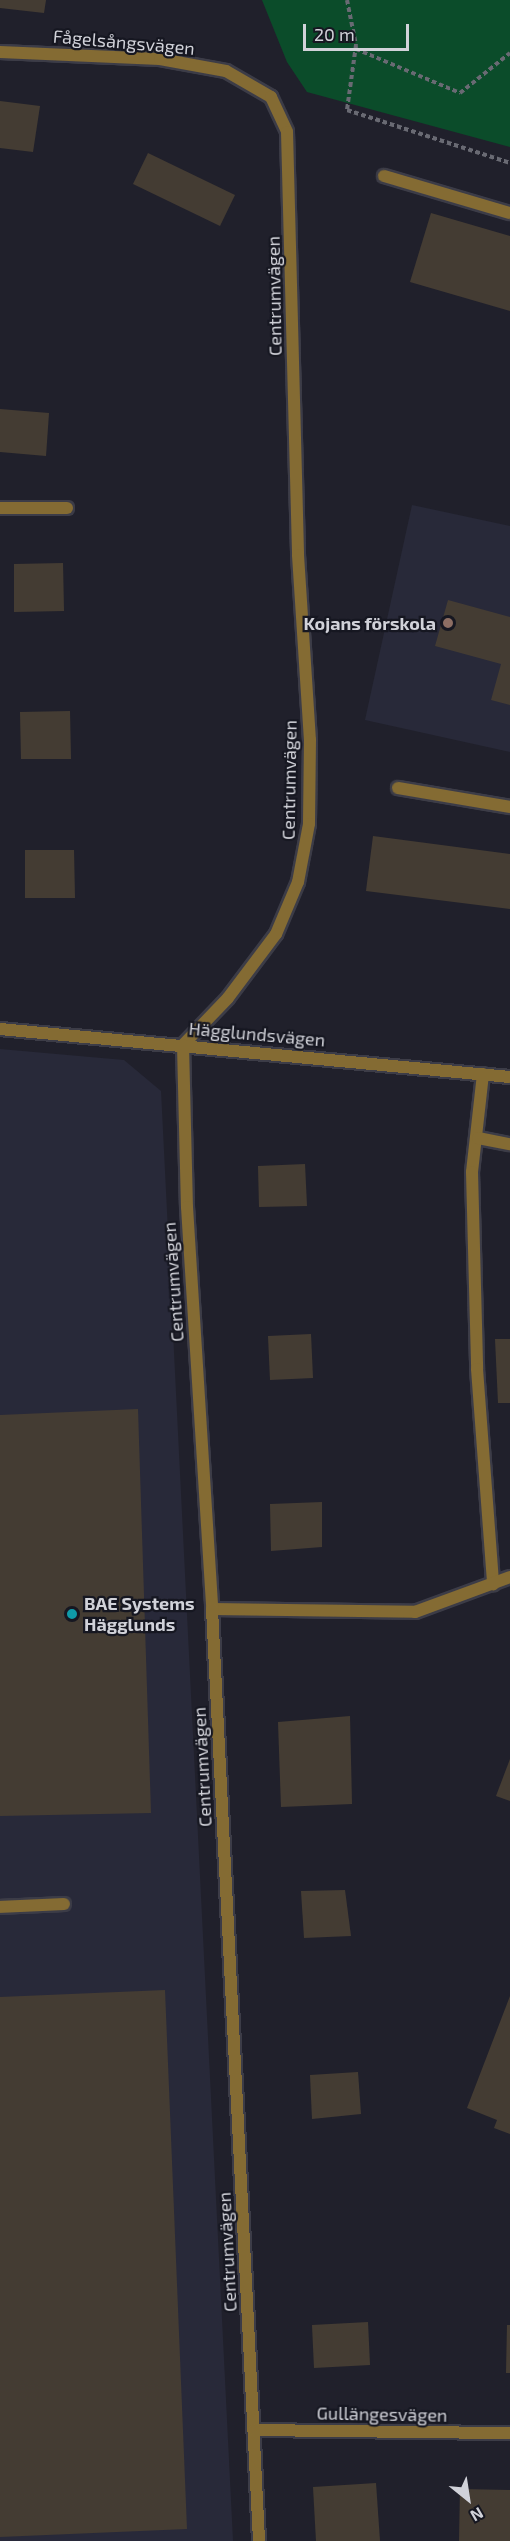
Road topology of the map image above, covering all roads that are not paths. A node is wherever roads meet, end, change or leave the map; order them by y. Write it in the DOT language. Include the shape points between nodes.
graph roads {
  1 [pos="0,52"];
  2 [pos="243,78"];
  3 [pos="384,176"];
  4 [pos="510,213"];
  5 [pos="0,508"];
  6 [pos="67,508"];
  7 [pos="398,788"];
  8 [pos="510,807"];
  9 [pos="0,1029"];
  10 [pos="183,1045"];
  11 [pos="483,1074"];
  12 [pos="510,1077"];
  13 [pos="478,1138"];
  14 [pos="510,1144"];
  15 [pos="510,1577"];
  16 [pos="493,1584"];
  17 [pos="212,1609"];
  18 [pos="64,1904"];
  19 [pos="0,1907"];
  20 [pos="254,2430"];
  21 [pos="510,2433"];
  22 [pos="259,2541"];
  1 -- 2 [label="street, Fågelsångsvägen" via="160,59"];
  2 -- 10 [label="street, Centrumvägen" via="271,98 288,132 298,555 310,740 309,824 298,882 276,934 228,998"];
  3 -- 4 [label="street"];
  5 -- 6 [label="street"];
  7 -- 8 [label="street"];
  9 -- 10 [label="street, Hägglundsvägen"];
  10 -- 11 [label="street, Hägglundsvägen"];
  10 -- 17 [label="street, Centrumvägen" via="187,1207"];
  11 -- 12 [label="street, Hägglundsvägen"];
  11 -- 13 [label="street"];
  13 -- 14 [label="street"];
  13 -- 16 [label="street" via="472,1172 477,1369"];
  15 -- 16 [label="street"];
  16 -- 17 [label="street" via="415,1612"];
  17 -- 20 [label="street, Centrumvägen"];
  18 -- 19 [label="street"];
  20 -- 21 [label="street, Gullängesvägen"];
  20 -- 22 [label="street, Centrumvägen"];
}
